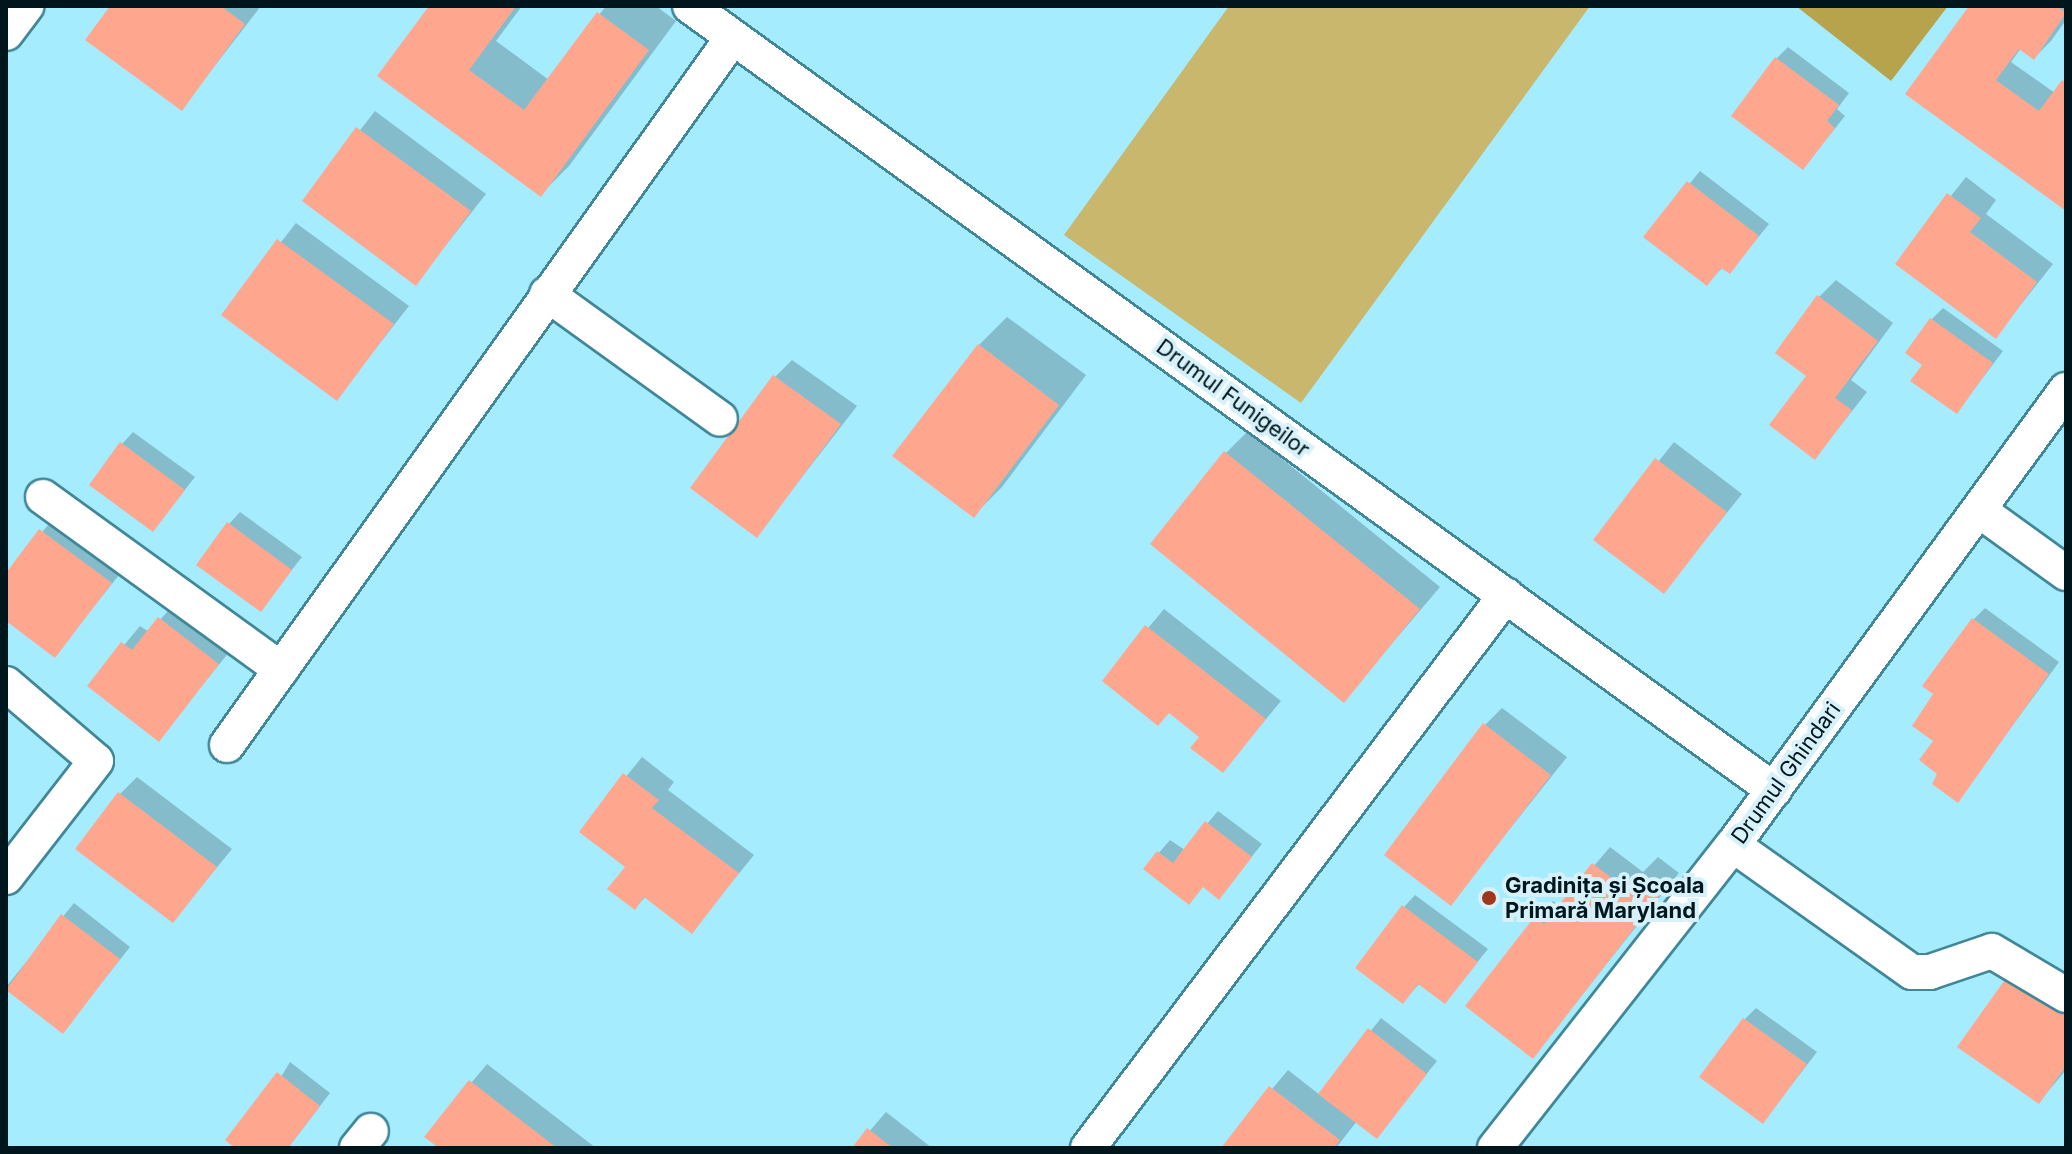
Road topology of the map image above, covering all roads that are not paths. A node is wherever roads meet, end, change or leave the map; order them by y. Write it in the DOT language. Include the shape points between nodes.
graph roads {
  1 [pos="26,6"];
  2 [pos="690,6"];
  3 [pos="6,33"];
  4 [pos="733,37"];
  5 [pos="547,294"];
  6 [pos="2066,390"];
  7 [pos="720,419"];
  8 [pos="43,497"];
  9 [pos="1980,511"];
  10 [pos="2066,573"];
  11 [pos="1506,595"];
  12 [pos="281,669"];
  13 [pos="6,684"];
  14 [pos="227,745"];
  15 [pos="1774,790"];
  16 [pos="1733,845"];
  17 [pos="6,877"];
  18 [pos="2066,995"];
  19 [pos="1088,1148"];
  20 [pos="1495,1148"];
  1 -- 3 [label="street"];
  2 -- 4 [label="street, Drumul Funigeilor"];
  4 -- 5 [label="street"];
  4 -- 11 [label="street, Drumul Funigeilor"];
  5 -- 7 [label="street"];
  5 -- 12 [label="street"];
  6 -- 9 [label="street, Drumul Ghindari"];
  8 -- 12 [label="street"];
  9 -- 10 [label="street"];
  9 -- 15 [label="street, Drumul Ghindari"];
  11 -- 15 [label="street, Drumul Funigeilor"];
  11 -- 19 [label="street"];
  12 -- 14 [label="street"];
  13 -- 17 [label="street" via="96,761"];
  15 -- 16 [label="street, Drumul Ghindari"];
  16 -- 18 [label="street" via="1912,972 1930,972 1992,951"];
  16 -- 20 [label="street, Drumul Ghindari"];
}
